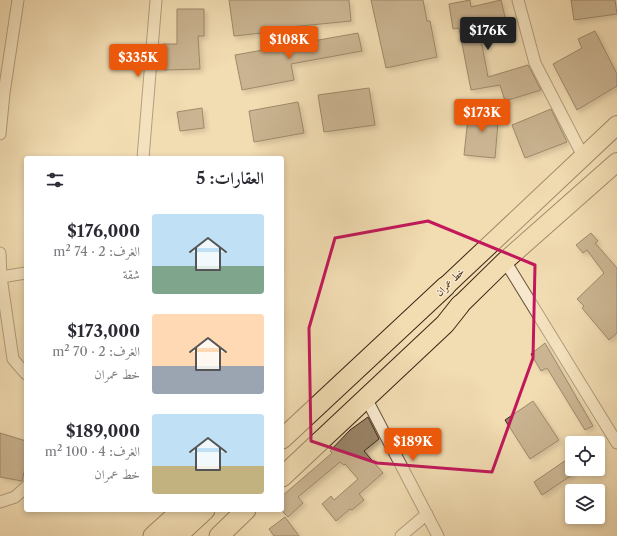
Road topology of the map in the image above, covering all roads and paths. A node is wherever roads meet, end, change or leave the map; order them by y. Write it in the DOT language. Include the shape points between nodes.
graph roads {
  1 [pos="18,0"];
  2 [pos="156,0"];
  3 [pos="518,0"];
  4 [pos="2,93"];
  5 [pos="617,125"];
  6 [pos="0,134"];
  7 [pos="143,156"];
  8 [pos="583,156"];
  9 [pos="617,162"];
  10 [pos="0,253"];
  11 [pos="505,261"];
  12 [pos="24,273"];
  13 [pos="1,277"];
  14 [pos="446,286"];
  15 [pos="460,305"];
  16 [pos="24,372"];
  17 [pos="366,398"];
  18 [pos="284,419"];
  19 [pos="284,437"];
  20 [pos="617,443"];
  21 [pos="284,460"];
  22 [pos="284,475"];
  23 [pos="24,489"];
  24 [pos="0,502"];
  25 [pos="180,512"];
  26 [pos="203,512"];
  27 [pos="229,512"];
  28 [pos="244,512"];
  29 [pos="427,514"];
  30 [pos="153,536"];
  31 [pos="177,536"];
  32 [pos="204,536"];
  33 [pos="219,536"];
  34 [pos="401,536"];
  35 [pos="438,536"];
  1 -- 4 [label="street"];
  2 -- 7 [label="street"];
  3 -- 8 [label="street" via="536,63"];
  4 -- 6 [label="street"];
  5 -- 8 [label="main road, خط عمران"];
  8 -- 14 [label="main road, خط عمران"];
  9 -- 11 [label="main road, خط عمران"];
  10 -- 13 [label="street"];
  11 -- 15 [label="main road, خط عمران"];
  11 -- 20 [label="street"];
  12 -- 13 [label="street"];
  13 -- 16 [label="street" via="13,358"];
  14 -- 18 [label="highway" via="418,300"];
  14 -- 19 [label="highway, خط عمران"];
  15 -- 17 [label="highway" via="445,324"];
  15 -- 21 [label="highway, خط عمران" via="436,318"];
  17 -- 22 [label="highway"];
  17 -- 29 [label="street"];
  23 -- 24 [label="street" via="15,497"];
  25 -- 30 [label="highway"];
  26 -- 31 [label="highway"];
  27 -- 32 [label="highway"];
  28 -- 33 [label="highway"];
  29 -- 34 [label="street"];
  29 -- 35 [label="street"];
}
